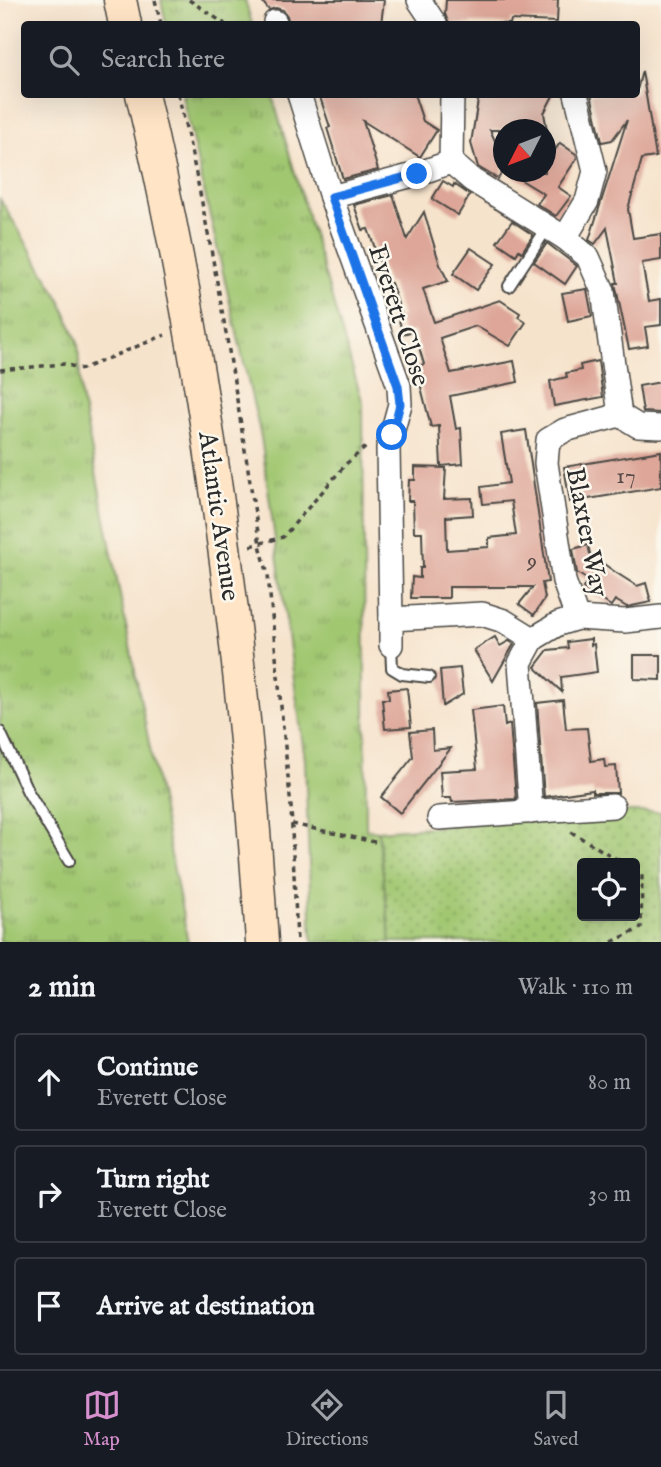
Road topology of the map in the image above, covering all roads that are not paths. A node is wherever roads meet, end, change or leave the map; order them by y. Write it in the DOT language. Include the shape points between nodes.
graph roads {
  1 [pos="120,0"];
  2 [pos="419,0"];
  3 [pos="124,21"];
  4 [pos="433,21"];
  5 [pos="143,98"];
  6 [pos="300,98"];
  7 [pos="452,98"];
  8 [pos="577,98"];
  9 [pos="451,162"];
  10 [pos="331,197"];
  11 [pos="556,233"];
  12 [pos="509,286"];
  13 [pos="620,415"];
  14 [pos="661,427"];
  15 [pos="661,617"];
  16 [pos="577,618"];
  17 [pos="391,619"];
  18 [pos="533,639"];
  19 [pos="391,645"];
  20 [pos="429,677"];
  21 [pos="0,732"];
  22 [pos="613,806"];
  23 [pos="531,812"];
  24 [pos="439,818"];
  25 [pos="69,861"];
  26 [pos="262,942"];
  1 -- 3 [label="street"];
  2 -- 4 [label="street"];
  5 -- 26 [label="street, Atlantic Avenue" via="204,399 235,626"];
  6 -- 10 [label="street, Everett Close"];
  7 -- 9 [label="street"];
  8 -- 11 [label="street" via="595,171 587,201"];
  9 -- 10 [label="street"];
  9 -- 11 [label="street"];
  10 -- 17 [label="street, Everett Close" via="398,386 400,404 388,448"];
  11 -- 12 [label="lane"];
  11 -- 13 [label="street" via="588,257 603,291"];
  13 -- 14 [label="street" via="638,426"];
  13 -- 16 [label="street, Blaxter Way" via="565,430 548,440 546,463 564,581"];
  15 -- 16 [label="street, Blaxter Way" via="625,621"];
  16 -- 18 [label="street"];
  17 -- 18 [label="street" via="482,614"];
  17 -- 19 [label="street, Everett Close"];
  18 -- 23 [label="street" via="520,663"];
  19 -- 20 [label="lane" via="392,668 401,674"];
  21 -- 25 [label="lane" via="28,792"];
  22 -- 23 [label="street"];
  23 -- 24 [label="street"];
}
